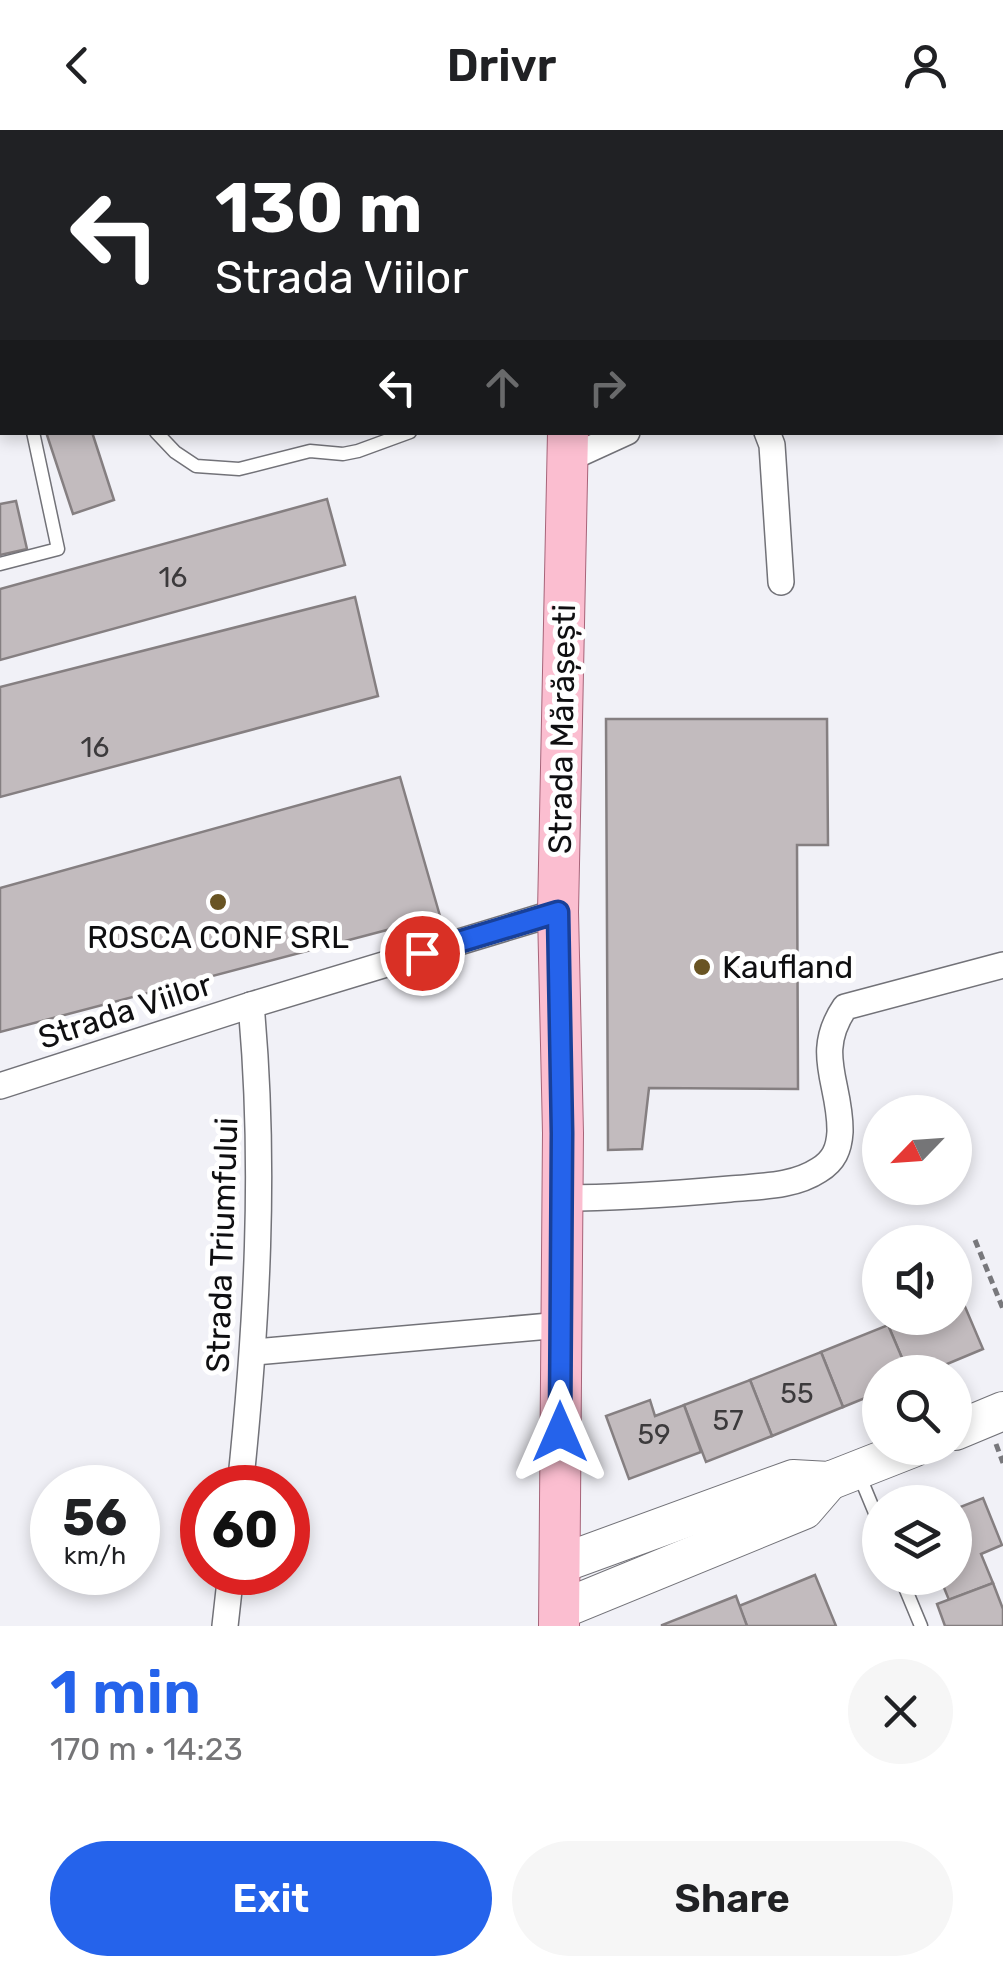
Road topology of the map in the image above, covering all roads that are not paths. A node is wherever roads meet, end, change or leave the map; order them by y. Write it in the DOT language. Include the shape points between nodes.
graph roads {
  1 [pos="34,435"];
  2 [pos="159,435"];
  3 [pos="402,435"];
  4 [pos="614,435"];
  5 [pos="768,435"];
  6 [pos="568,446"];
  7 [pos="0,564"];
  8 [pos="781,582"];
  9 [pos="558,912"];
  10 [pos="1003,965"];
  11 [pos="252,1004"];
  12 [pos="0,1086"];
  13 [pos="562,1198"];
  14 [pos="560,1324"];
  15 [pos="255,1352"];
  16 [pos="1003,1411"];
  17 [pos="972,1423"];
  18 [pos="243,1465"];
  19 [pos="871,1465"];
  20 [pos="844,1476"];
  21 [pos="862,1500"];
  22 [pos="560,1564"];
  23 [pos="228,1595"];
  24 [pos="908,1595"];
  25 [pos="560,1618"];
  26 [pos="225,1626"];
  27 [pos="921,1626"];
  1 -- 7 [label="lane" via="58,549"];
  2 -- 3 [label="lane" via="196,466 239,469 310,451 358,451"];
  4 -- 6 [label="street"];
  5 -- 8 [label="street"];
  6 -- 9 [label="main road, Strada Mărășești"];
  9 -- 11 [label="street, Strada Viilor"];
  9 -- 13 [label="main road, Strada Mărășești"];
  10 -- 13 [label="street" via="845,1007 832,1026 829,1049 837,1153 822,1169 794,1182 637,1198"];
  11 -- 12 [label="street, Strada Viilor"];
  11 -- 15 [label="street, Strada Triumfului" via="260,1180"];
  13 -- 14 [label="main road, Strada Mărășești"];
  14 -- 15 [label="street"];
  14 -- 22 [label="main road, Strada Mărășești"];
  15 -- 18 [label="street, Strada Triumfului"];
  16 -- 17 [label="main road"];
  19 -- 20 [label="main road"];
  20 -- 21 [label="lane"];
  20 -- 22 [label="main road" via="792,1479"];
  20 -- 25 [label="main road" via="804,1510"];
  22 -- 25 [label="main road, Strada Mărășești"];
  23 -- 26 [label="street"];
  24 -- 27 [label="lane"];
}
